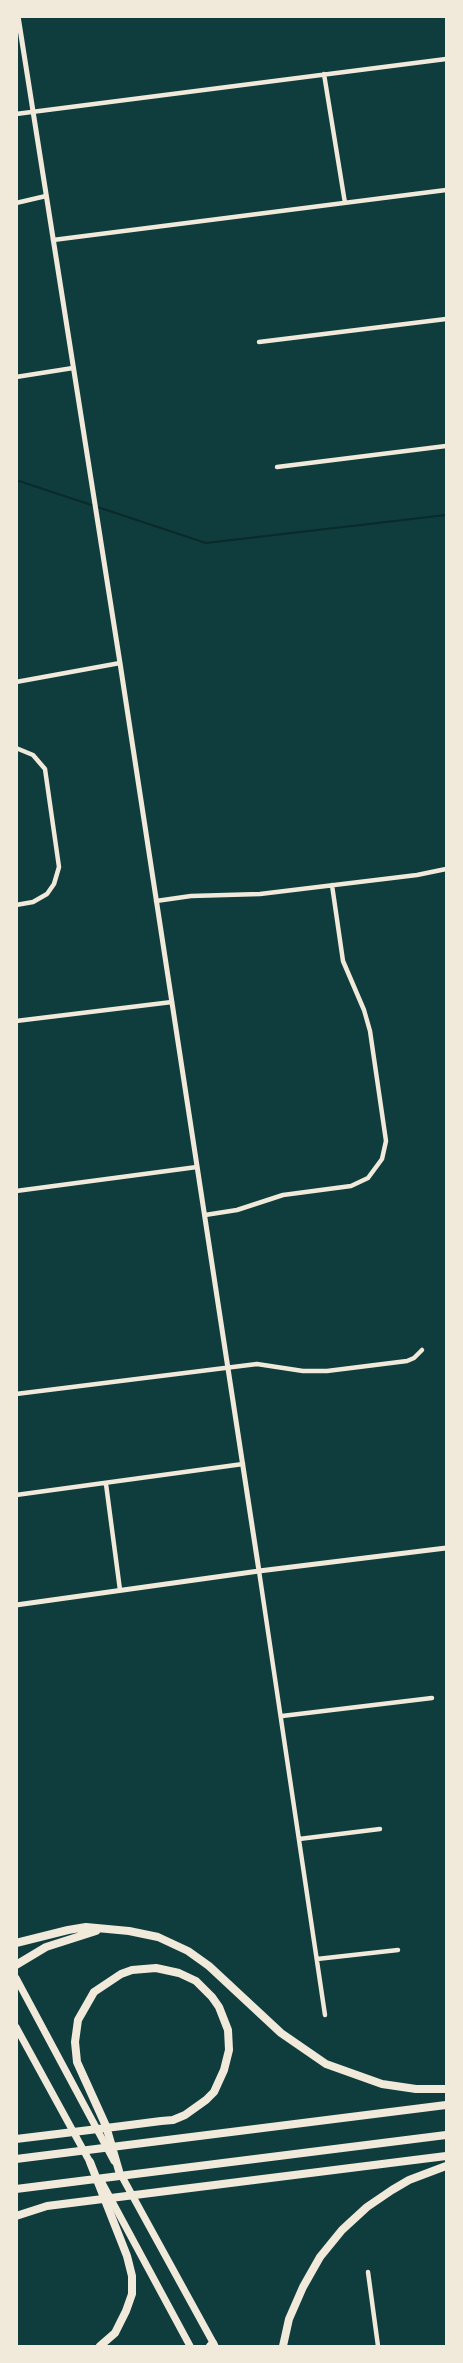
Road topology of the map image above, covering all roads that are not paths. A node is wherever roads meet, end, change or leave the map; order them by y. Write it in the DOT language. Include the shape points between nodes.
graph roads {
  1 [pos="18,16"];
  2 [pos="447,59"];
  3 [pos="324,74"];
  4 [pos="33,111"];
  5 [pos="16,114"];
  6 [pos="447,190"];
  7 [pos="46,196"];
  8 [pos="16,202"];
  9 [pos="345,203"];
  10 [pos="53,240"];
  11 [pos="447,319"];
  12 [pos="259,342"];
  13 [pos="73,368"];
  14 [pos="16,377"];
  15 [pos="447,446"];
  16 [pos="277,467"];
  17 [pos="120,663"];
  18 [pos="16,682"];
  19 [pos="16,748"];
  20 [pos="447,869"];
  21 [pos="332,885"];
  22 [pos="156,901"];
  23 [pos="16,905"];
  24 [pos="172,1002"];
  25 [pos="16,1021"];
  26 [pos="198,1167"];
  27 [pos="16,1191"];
  28 [pos="205,1215"];
  29 [pos="422,1350"];
  30 [pos="228,1366"];
  31 [pos="16,1394"];
  32 [pos="243,1464"];
  33 [pos="106,1485"];
  34 [pos="16,1495"];
  35 [pos="447,1548"];
  36 [pos="260,1571"];
  37 [pos="120,1590"];
  38 [pos="16,1605"];
  39 [pos="432,1698"];
  40 [pos="282,1716"];
  41 [pos="380,1829"];
  42 [pos="299,1839"];
  43 [pos="104,1929"];
  44 [pos="16,1943"];
  45 [pos="398,1950"];
  46 [pos="317,1959"];
  47 [pos="16,1965"];
  48 [pos="16,1978"];
  49 [pos="325,2015"];
  50 [pos="16,2027"];
  51 [pos="447,2089"];
  52 [pos="447,2105"];
  53 [pos="447,2135"];
  54 [pos="16,2139"];
  55 [pos="447,2156"];
  56 [pos="16,2159"];
  57 [pos="90,2162"];
  58 [pos="447,2166"];
  59 [pos="119,2171"];
  60 [pos="16,2189"];
  61 [pos="16,2216"];
  62 [pos="368,2272"];
  63 [pos="212,2345"];
  64 [pos="100,2346"];
  65 [pos="190,2346"];
  66 [pos="283,2346"];
  67 [pos="378,2346"];
  1 -- 4 [label="street"];
  2 -- 3 [label="street"];
  3 -- 4 [label="street"];
  3 -- 9 [label="street"];
  4 -- 5 [label="street"];
  4 -- 7 [label="street"];
  6 -- 9 [label="street"];
  7 -- 8 [label="street"];
  7 -- 10 [label="street"];
  9 -- 10 [label="street"];
  10 -- 13 [label="street"];
  11 -- 12 [label="street"];
  13 -- 14 [label="street"];
  13 -- 17 [label="street"];
  15 -- 16 [label="street"];
  17 -- 18 [label="street"];
  17 -- 22 [label="street"];
  19 -- 23 [label="street" via="37,758 48,777 59,863 52,887 37,900"];
  20 -- 21 [label="street"];
  21 -- 22 [label="street"];
  21 -- 28 [label="street" via="344,964 370,1031 385,1145 380,1162 364,1180 347,1187 277,1197"];
  22 -- 24 [label="street"];
  24 -- 25 [label="street"];
  24 -- 26 [label="street"];
  26 -- 27 [label="street"];
  26 -- 28 [label="street"];
  28 -- 30 [label="street"];
  29 -- 30 [label="street" via="407,1361 322,1371 260,1364"];
  30 -- 31 [label="street"];
  30 -- 32 [label="street"];
  32 -- 33 [label="street"];
  32 -- 36 [label="street"];
  33 -- 34 [label="street"];
  33 -- 37 [label="street"];
  35 -- 36 [label="street"];
  36 -- 37 [label="street"];
  36 -- 40 [label="street"];
  37 -- 38 [label="street"];
  39 -- 40 [label="street"];
  40 -- 42 [label="street"];
  41 -- 42 [label="street"];
  42 -- 46 [label="street"];
  43 -- 44 [label="highway" via="68,1929"];
  43 -- 47 [label="highway" via="46,1947"];
  43 -- 51 [label="highway" via="158,1937 188,1951 219,1974 287,2038 326,2064 382,2084"];
  45 -- 46 [label="street"];
  46 -- 49 [label="street"];
  48 -- 59 [label="main road"];
  50 -- 57 [label="main road"];
  52 -- 56 [label="highway"];
  53 -- 60 [label="highway"];
  54 -- 59 [label="highway" via="49,2135 122,2126 173,2120 213,2092 228,2058 226,2024 219,2007 196,1981 179,1973 156,1968 121,1974 94,1992 78,2019 77,2062 106,2126"];
  55 -- 61 [label="highway" via="38,2207"];
  57 -- 64 [label="highway" via="132,2276 126,2312 115,2333"];
  57 -- 65 [label="main road"];
  58 -- 66 [label="highway" via="392,2190 342,2230 303,2286"];
  59 -- 63 [label="main road"];
  62 -- 67 [label="street"];
}
